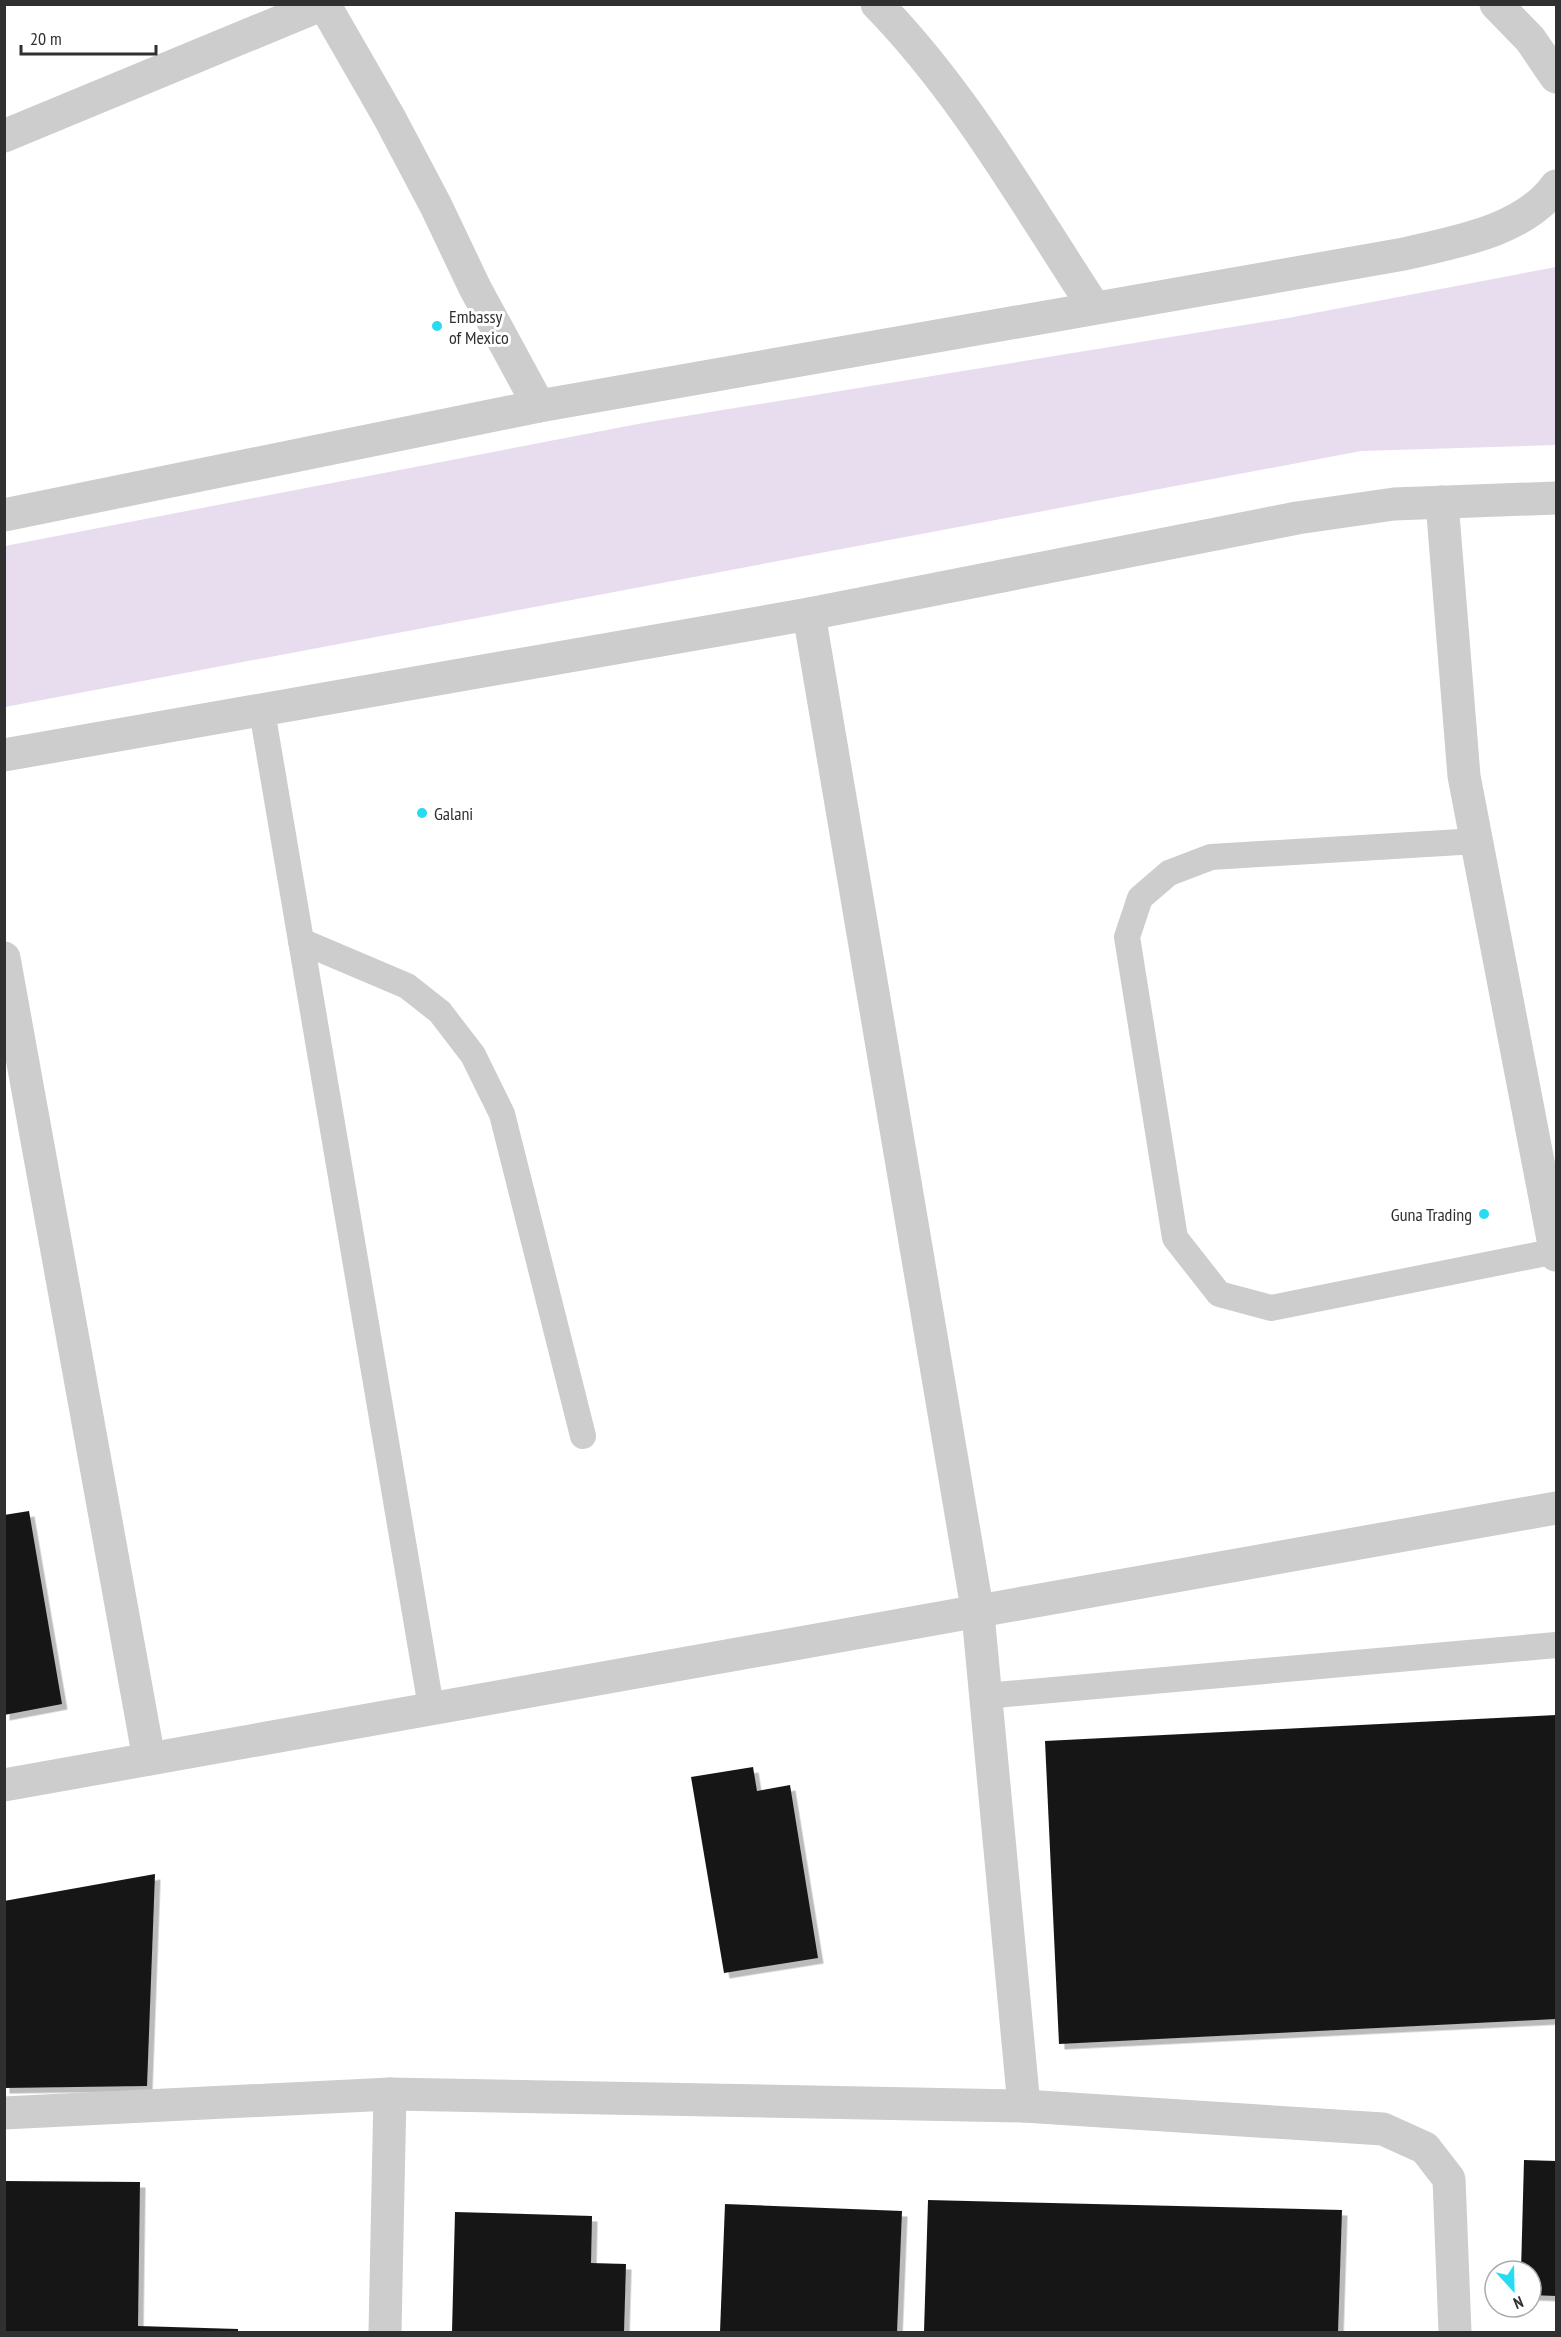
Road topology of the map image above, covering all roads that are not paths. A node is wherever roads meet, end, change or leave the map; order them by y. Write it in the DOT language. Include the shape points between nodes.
graph roads {
  1 [pos="323,4"];
  2 [pos="878,4"];
  3 [pos="1496,4"];
  4 [pos="1557,77"];
  5 [pos="4,136"];
  6 [pos="1557,186"];
  7 [pos="1094,307"];
  8 [pos="539,406"];
  9 [pos="1557,498"];
  10 [pos="1442,502"];
  11 [pos="4,515"];
  12 [pos="809,614"];
  13 [pos="262,711"];
  14 [pos="4,755"];
  15 [pos="1477,841"];
  16 [pos="301,941"];
  17 [pos="4,958"];
  18 [pos="1556,1253"];
  19 [pos="583,1436"];
  20 [pos="1557,1508"];
  21 [pos="978,1614"];
  22 [pos="1557,1645"];
  23 [pos="985,1696"];
  24 [pos="431,1707"];
  25 [pos="149,1759"];
  26 [pos="4,1785"];
  27 [pos="390,2094"];
  28 [pos="1024,2106"];
  29 [pos="4,2113"];
  30 [pos="385,2332"];
  31 [pos="1455,2332"];
  1 -- 5 [label="street"];
  1 -- 8 [label="street" via="389,117"];
  2 -- 7 [label="street" via="907,34 968,116"];
  3 -- 4 [label="street" via="1530,39"];
  6 -- 7 [label="street" via="1544,203 1482,236 1404,254"];
  7 -- 8 [label="street"];
  8 -- 11 [label="street"];
  9 -- 10 [label="street"];
  10 -- 12 [label="street" via="1394,504 1297,518"];
  10 -- 15 [label="street" via="1464,776"];
  12 -- 13 [label="street"];
  12 -- 21 [label="street"];
  13 -- 14 [label="street"];
  13 -- 16 [label="lane"];
  15 -- 18 [label="street"];
  15 -- 18 [label="lane" via="1211,857 1169,873 1140,898 1127,938 1175,1238 1219,1294 1271,1308"];
  16 -- 19 [label="lane" via="407,986 440,1012 473,1055 502,1114"];
  16 -- 24 [label="lane"];
  17 -- 25 [label="street"];
  20 -- 21 [label="street"];
  21 -- 23 [label="street"];
  21 -- 24 [label="street"];
  22 -- 23 [label="lane"];
  23 -- 28 [label="street"];
  24 -- 25 [label="street"];
  25 -- 26 [label="street"];
  27 -- 28 [label="street"];
  27 -- 29 [label="street"];
  27 -- 30 [label="street"];
  28 -- 31 [label="street" via="1383,2129 1425,2148 1449,2179"];
}
